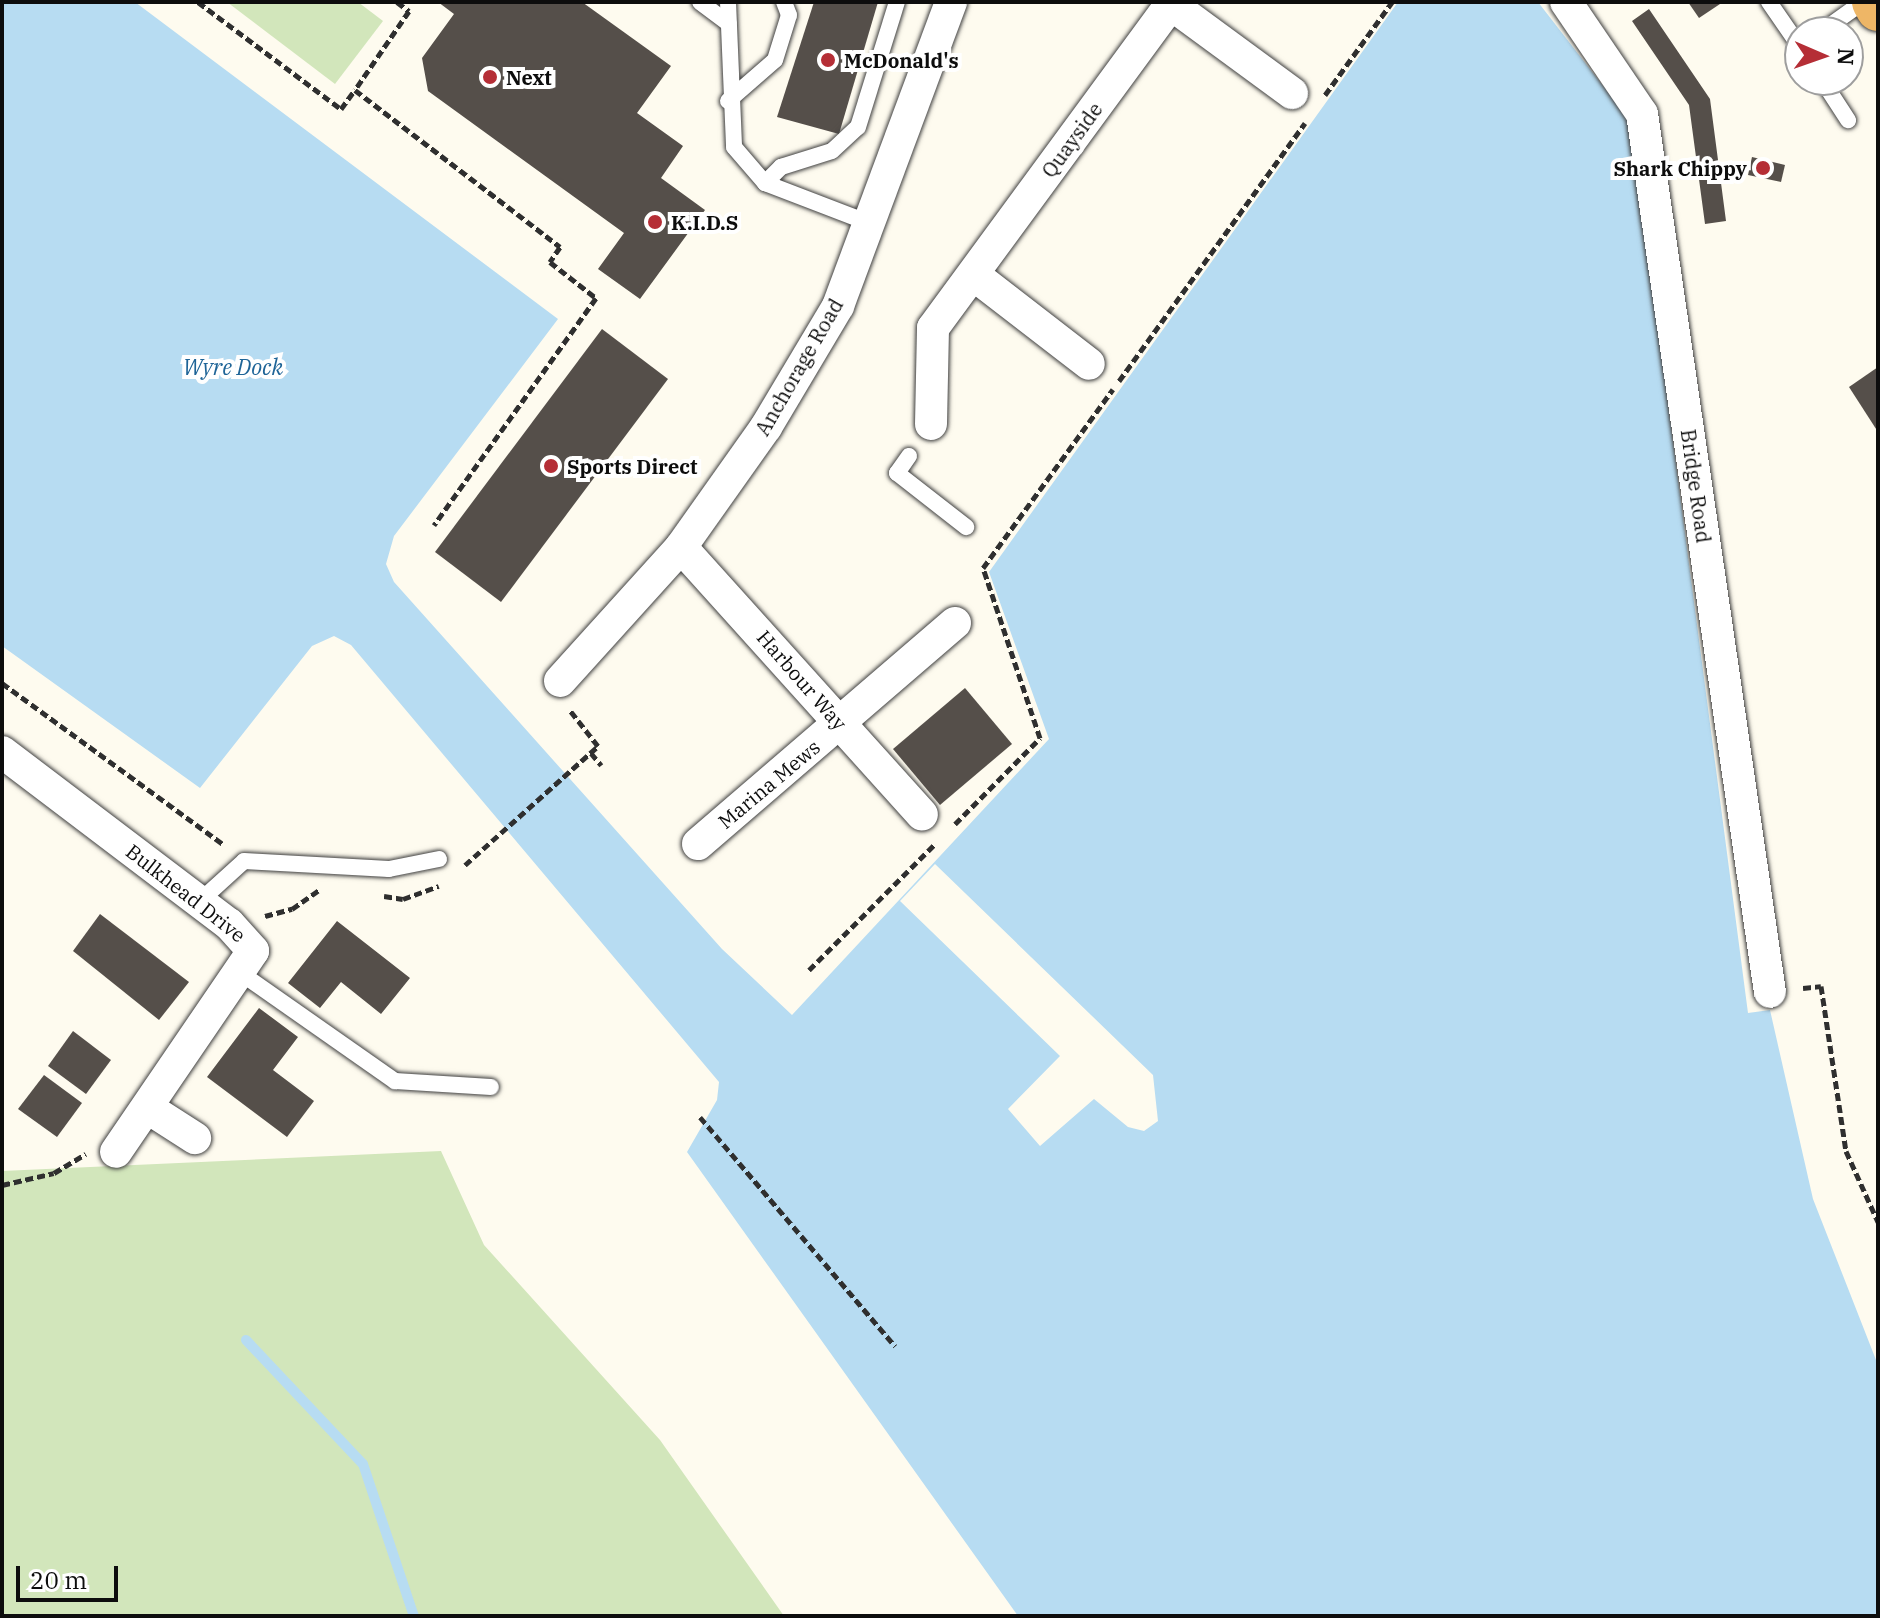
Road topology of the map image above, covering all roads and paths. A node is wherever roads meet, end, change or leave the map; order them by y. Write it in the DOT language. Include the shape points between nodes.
graph roads {
  1 [pos="198,2"];
  2 [pos="397,2"];
  3 [pos="700,2"];
  4 [pos="728,2"];
  5 [pos="897,2"];
  6 [pos="951,2"];
  7 [pos="1392,2"];
  8 [pos="1566,2"];
  9 [pos="1769,2"];
  10 [pos="1863,2"];
  11 [pos="1874,2"];
  12 [pos="1170,3"];
  13 [pos="789,6"];
  14 [pos="1878,9"];
  15 [pos="1843,16"];
  16 [pos="729,24"];
  17 [pos="1784,24"];
  18 [pos="355,90"];
  19 [pos="1832,96"];
  20 [pos="728,101"];
  21 [pos="1308,103"];
  22 [pos="1848,120"];
  23 [pos="765,183"];
  24 [pos="869,223"];
  25 [pos="974,275"];
  26 [pos="1089,364"];
  27 [pos="931,424"];
  28 [pos="909,456"];
  29 [pos="434,525"];
  30 [pos="966,527"];
  31 [pos="681,547"];
  32 [pos="955,623"];
  33 [pos="560,681"];
  34 [pos="2,683"];
  35 [pos="840,724"];
  36 [pos="2,752"];
  37 [pos="591,753"];
  38 [pos="601,765"];
  39 [pos="932,826"];
  40 [pos="952,826"];
  41 [pos="698,844"];
  42 [pos="439,859"];
  43 [pos="244,861"];
  44 [pos="455,873"];
  45 [pos="447,880"];
  46 [pos="325,886"];
  47 [pos="367,894"];
  48 [pos="200,901"];
  49 [pos="229,924"];
  50 [pos="809,970"];
  51 [pos="242,974"];
  52 [pos="1770,992"];
  53 [pos="491,1087"];
  54 [pos="148,1108"];
  55 [pos="700,1117"];
  56 [pos="195,1138"];
  57 [pos="116,1152"];
  58 [pos="2,1185"];
  59 [pos="1878,1222"];
  60 [pos="895,1346"];
  1 -- 18 [label="path" via="341,109"];
  2 -- 18 [label="path" via="409,11"];
  3 -- 16 [label="lane"];
  4 -- 16 [label="lane"];
  5 -- 23 [label="lane" via="858,127 832,151 781,167"];
  6 -- 24 [label="street, Anchorage Road"];
  7 -- 21 [label="path"];
  8 -- 52 [label="street, Bridge Road" via="1642,114"];
  9 -- 17 [label="lane"];
  10 -- 15 [label="lane"];
  11 -- 14 [label="highway"];
  12 -- 21 [label="street"];
  12 -- 25 [label="street, Quayside"];
  13 -- 20 [label="lane" via="769,69"];
  16 -- 20 [label="lane"];
  18 -- 29 [label="path" via="560,247 550,262 596,298"];
  19 -- 22 [label="lane"];
  20 -- 23 [label="lane" via="734,147"];
  21 -- 40 [label="path" via="983,568 1040,738"];
  23 -- 24 [label="lane"];
  24 -- 31 [label="street, Anchorage Road" via="838,306 766,427"];
  25 -- 26 [label="street"];
  25 -- 27 [label="street, Quayside" via="933,328"];
  28 -- 30 [label="lane" via="897,473"];
  31 -- 33 [label="street, Anchorage Road"];
  31 -- 35 [label="street, Harbour Way"];
  32 -- 35 [label="street, Marina Mews"];
  33 -- 37 [label="path" via="568,708 598,746"];
  34 -- 43 [label="path"];
  35 -- 39 [label="street, Harbour Way"];
  35 -- 41 [label="street, Marina Mews"];
  36 -- 48 [label="street, Bulkhead Drive"];
  37 -- 38 [label="path"];
  37 -- 44 [label="path"];
  39 -- 50 [label="path"];
  42 -- 43 [label="lane" via="389,869"];
  43 -- 48 [label="lane"];
  45 -- 47 [label="path" via="430,893 403,899"];
  46 -- 49 [label="path" via="292,909"];
  48 -- 49 [label="street, Bulkhead Drive"];
  49 -- 51 [label="street, Bulkhead Drive" via="253,951"];
  51 -- 53 [label="lane" via="395,1081"];
  51 -- 54 [label="street, Bulkhead Drive"];
  52 -- 59 [label="path" via="1821,986 1846,1151"];
  54 -- 56 [label="street"];
  54 -- 57 [label="street, Bulkhead Drive"];
  55 -- 60 [label="path"];
  57 -- 58 [label="path" via="95,1145 54,1173"];
}
